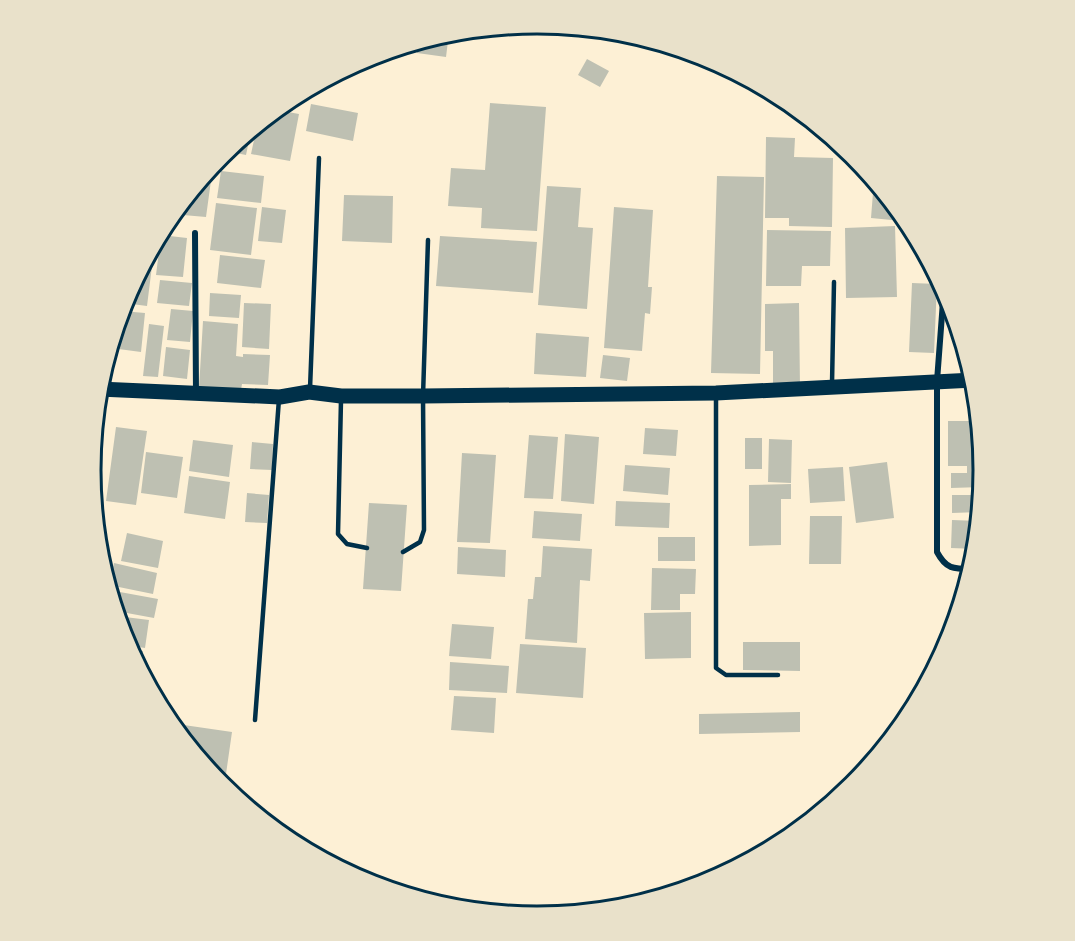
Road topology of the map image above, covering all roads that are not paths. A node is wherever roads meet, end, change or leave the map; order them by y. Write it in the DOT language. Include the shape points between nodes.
graph roads {
  1 [pos="320,158"];
  2 [pos="195,233"];
  3 [pos="428,240"];
  4 [pos="834,282"];
  5 [pos="942,310"];
  6 [pos="964,380"];
  7 [pos="937,381"];
  8 [pos="832,388"];
  9 [pos="109,389"];
  10 [pos="309,392"];
  11 [pos="716,393"];
  12 [pos="196,394"];
  13 [pos="341,396"];
  14 [pos="423,396"];
  15 [pos="280,397"];
  16 [pos="367,548"];
  17 [pos="403,552"];
  18 [pos="962,569"];
  19 [pos="778,675"];
  20 [pos="255,720"];
  1 -- 10 [label="lane"];
  2 -- 12 [label="street"];
  3 -- 14 [label="lane"];
  4 -- 8 [label="lane"];
  5 -- 7 [label="street"];
  6 -- 7 [label="main road"];
  7 -- 8 [label="main road"];
  7 -- 18 [label="street" via="937,552 951,570"];
  8 -- 11 [label="main road"];
  9 -- 12 [label="main road"];
  10 -- 13 [label="main road"];
  10 -- 15 [label="main road"];
  11 -- 14 [label="main road"];
  11 -- 19 [label="lane" via="716,668 726,675"];
  12 -- 15 [label="main road"];
  13 -- 14 [label="main road"];
  13 -- 16 [label="lane" via="338,534 347,544"];
  14 -- 17 [label="lane" via="424,530 420,542"];
  15 -- 20 [label="lane"];
}
